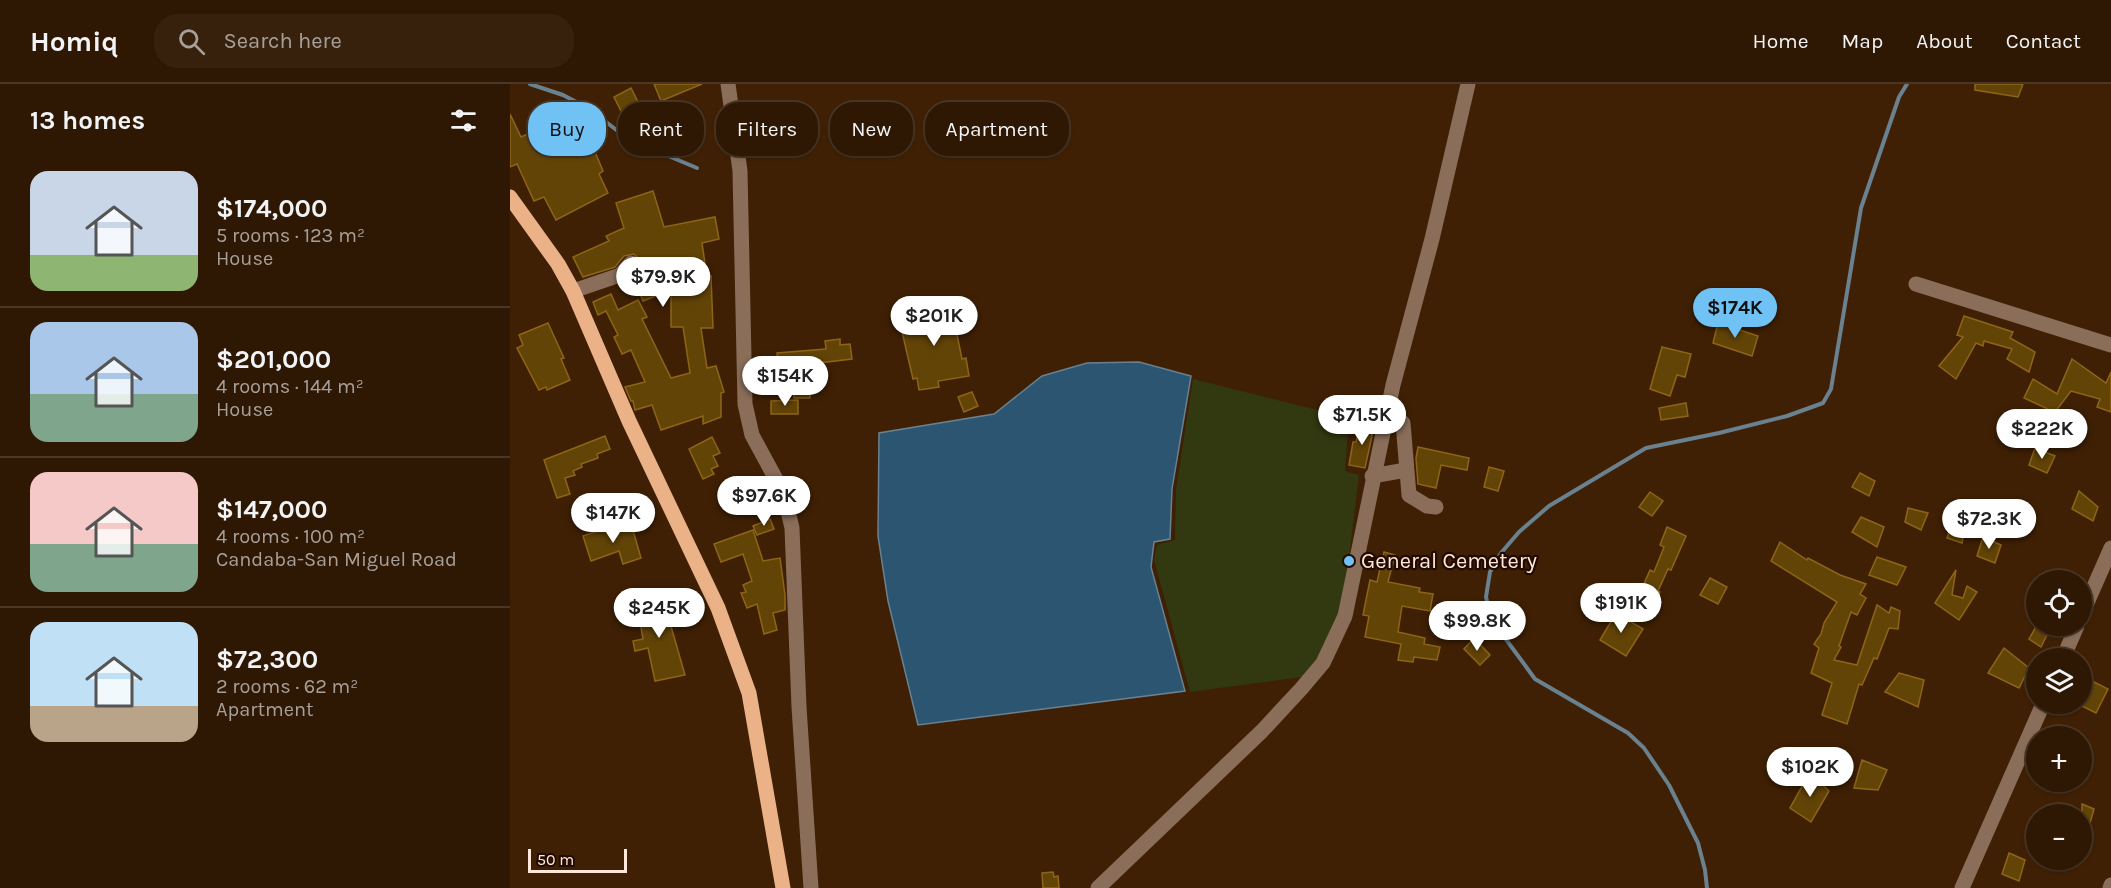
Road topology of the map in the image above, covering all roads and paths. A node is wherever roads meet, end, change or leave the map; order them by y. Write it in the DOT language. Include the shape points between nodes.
graph roads {
  1 [pos="728,84"];
  2 [pos="1467,84"];
  3 [pos="510,197"];
  4 [pos="632,263"];
  5 [pos="1916,284"];
  6 [pos="573,291"];
  7 [pos="2111,345"];
  8 [pos="1388,408"];
  9 [pos="1406,470"];
  10 [pos="1372,476"];
  11 [pos="1436,507"];
  12 [pos="2111,548"];
  13 [pos="2092,592"];
  14 [pos="2039,714"];
  15 [pos="783,888"];
  16 [pos="811,888"];
  17 [pos="1098,888"];
  18 [pos="1962,888"];
  1 -- 16 [label="street" via="740,171 745,404 752,435 784,494 792,528"];
  2 -- 8 [label="street"];
  3 -- 6 [label="main road"];
  4 -- 6 [label="street" via="620,275"];
  5 -- 7 [label="street"];
  6 -- 15 [label="main road" via="718,608 749,693"];
  8 -- 9 [label="street" via="1403,423"];
  8 -- 10 [label="street"];
  9 -- 10 [label="street"];
  9 -- 11 [label="street" via="1409,495"];
  10 -- 17 [label="street" via="1345,616 1323,663 1262,731"];
  12 -- 13 [label="street"];
  14 -- 18 [label="street"];
}
